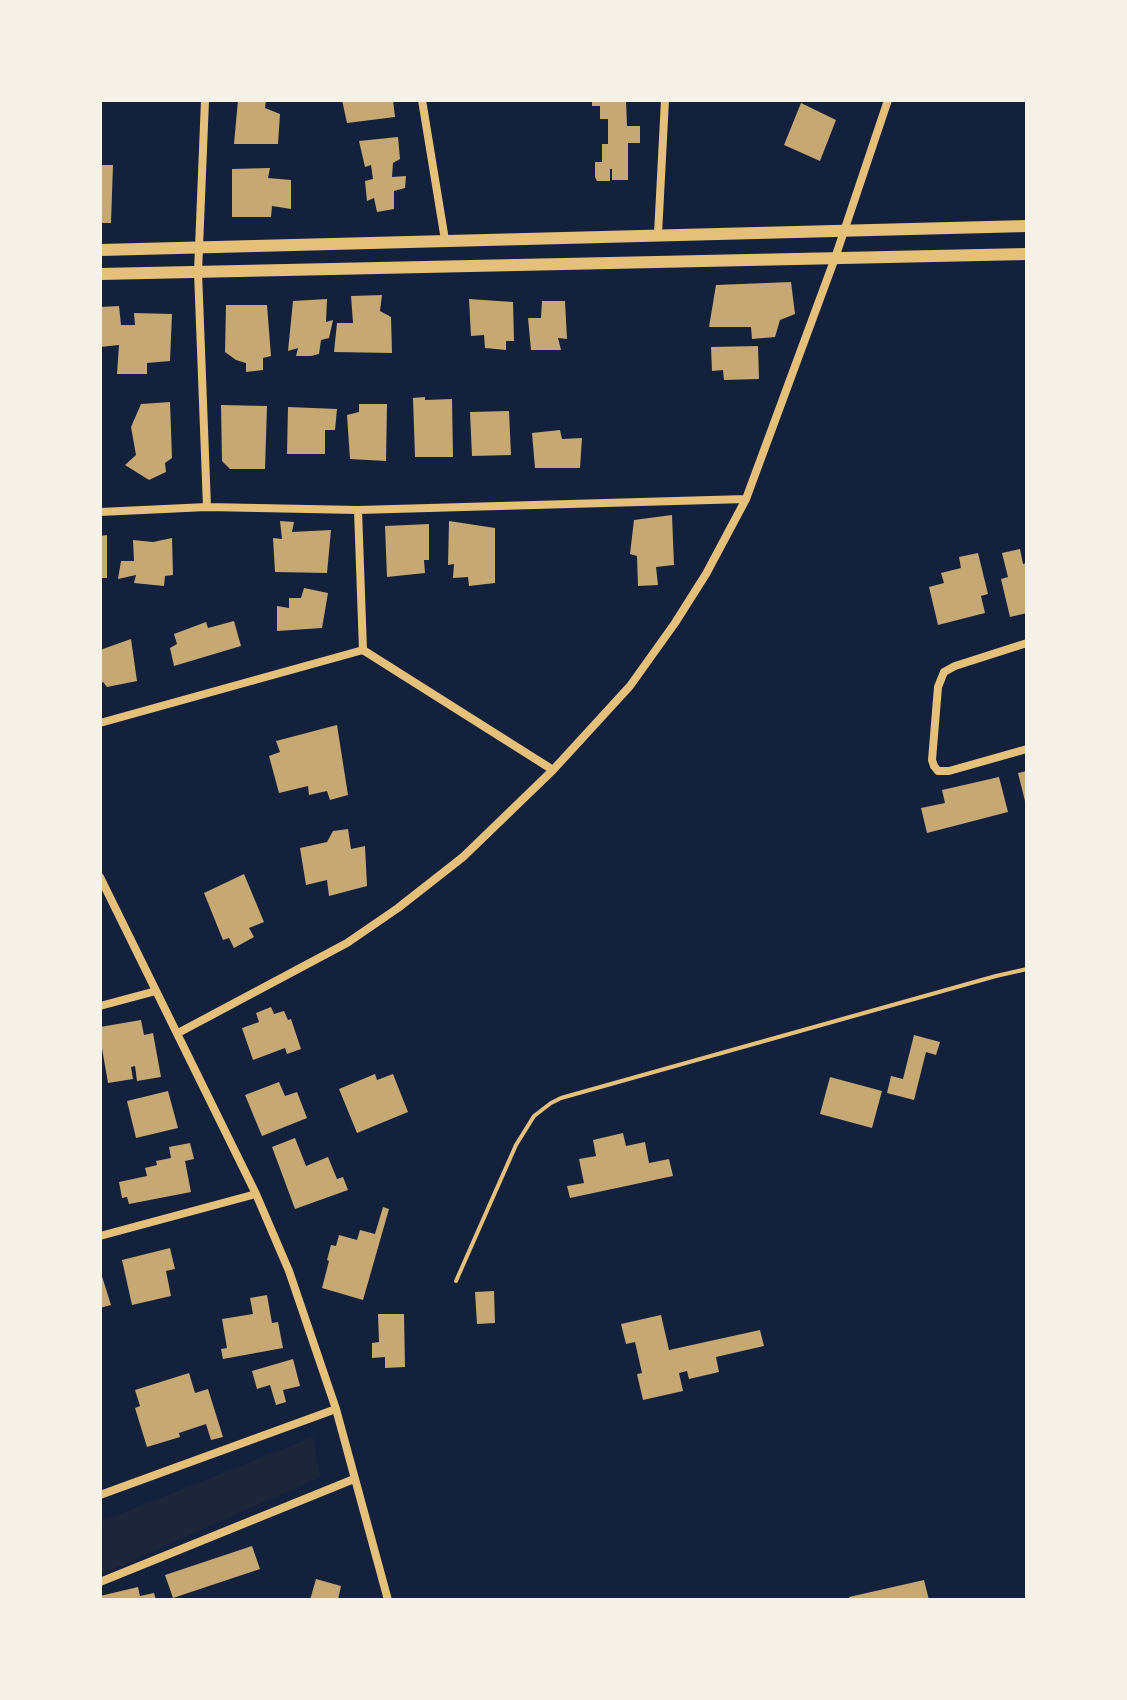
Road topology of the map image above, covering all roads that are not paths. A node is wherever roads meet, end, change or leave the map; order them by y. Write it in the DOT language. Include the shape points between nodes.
graph roads {
  1 [pos="205,100"];
  2 [pos="422,100"];
  3 [pos="665,100"];
  4 [pos="888,100"];
  5 [pos="1027,226"];
  6 [pos="845,231"];
  7 [pos="658,234"];
  8 [pos="445,240"];
  9 [pos="199,248"];
  10 [pos="100,250"];
  11 [pos="1027,254"];
  12 [pos="835,258"];
  13 [pos="198,272"];
  14 [pos="100,274"];
  15 [pos="746,499"];
  16 [pos="207,507"];
  17 [pos="358,510"];
  18 [pos="100,512"];
  19 [pos="1027,643"];
  20 [pos="363,650"];
  21 [pos="100,723"];
  22 [pos="1027,749"];
  23 [pos="553,770"];
  24 [pos="100,877"];
  25 [pos="1027,969"];
  26 [pos="156,991"];
  27 [pos="100,1006"];
  28 [pos="178,1033"];
  29 [pos="256,1194"];
  30 [pos="100,1236"];
  31 [pos="456,1281"];
  32 [pos="336,1409"];
  33 [pos="354,1479"];
  34 [pos="100,1495"];
  35 [pos="100,1582"];
  36 [pos="388,1600"];
  1 -- 9 [label="street"];
  2 -- 8 [label="street"];
  3 -- 7 [label="street"];
  4 -- 6 [label="street"];
  5 -- 6 [label="main road"];
  6 -- 7 [label="main road"];
  6 -- 12 [label="street"];
  7 -- 8 [label="main road"];
  8 -- 9 [label="main road"];
  9 -- 10 [label="main road"];
  9 -- 13 [label="street"];
  11 -- 12 [label="main road"];
  12 -- 13 [label="main road"];
  12 -- 15 [label="street"];
  13 -- 14 [label="main road"];
  13 -- 16 [label="street"];
  15 -- 17 [label="street"];
  15 -- 23 [label="street" via="706,574 648,661"];
  16 -- 17 [label="street"];
  16 -- 18 [label="street"];
  17 -- 20 [label="street"];
  19 -- 22 [label="street" via="944,672 932,760 938,771 949,771"];
  20 -- 21 [label="street"];
  20 -- 23 [label="street"];
  23 -- 28 [label="street" via="463,857 398,908 347,943"];
  24 -- 26 [label="street"];
  25 -- 31 [label="lane" via="551,1103 534,1116 516,1145"];
  26 -- 27 [label="street"];
  26 -- 28 [label="street"];
  28 -- 29 [label="street"];
  29 -- 30 [label="street"];
  29 -- 32 [label="street" via="289,1271"];
  32 -- 33 [label="street"];
  32 -- 34 [label="street"];
  33 -- 35 [label="street"];
  33 -- 36 [label="street"];
}
